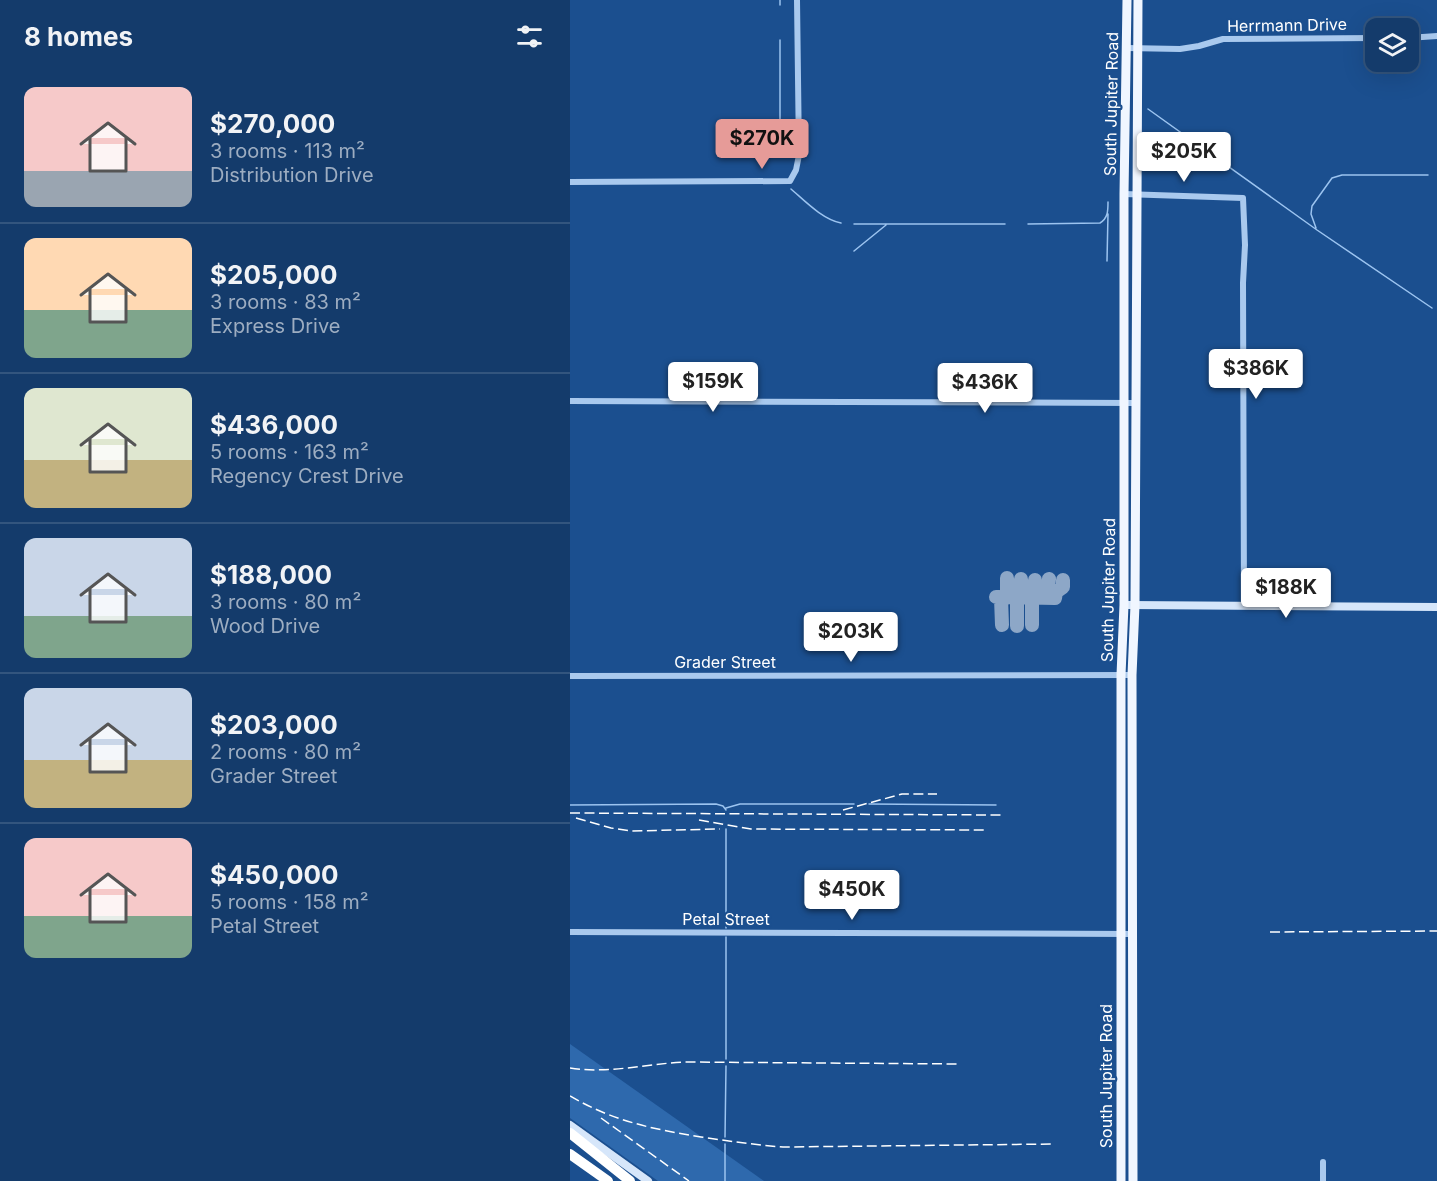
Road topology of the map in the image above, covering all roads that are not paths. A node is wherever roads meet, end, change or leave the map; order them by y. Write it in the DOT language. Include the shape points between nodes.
graph roads {
  1 [pos="797,0"];
  2 [pos="1127,0"];
  3 [pos="1138,0"];
  4 [pos="1437,36"];
  5 [pos="1365,38"];
  6 [pos="1419,38"];
  7 [pos="1127,48"];
  8 [pos="1138,48"];
  9 [pos="570,182"];
  10 [pos="1124,194"];
  11 [pos="1136,194"];
  12 [pos="1124,274"];
  13 [pos="1136,275"];
  14 [pos="570,401"];
  15 [pos="1125,403"];
  16 [pos="1136,403"];
  17 [pos="1135,604"];
  18 [pos="1124,605"];
  19 [pos="1244,605"];
  20 [pos="1437,607"];
  21 [pos="1121,675"];
  22 [pos="1132,675"];
  23 [pos="570,676"];
  24 [pos="570,932"];
  25 [pos="1121,934"];
  26 [pos="1133,934"];
  27 [pos="1133,1013"];
  28 [pos="1121,1014"];
  29 [pos="1121,1074"];
  30 [pos="1133,1075"];
  31 [pos="570,1125"];
  32 [pos="570,1133"];
  33 [pos="570,1154"];
  34 [pos="1121,1162"];
  35 [pos="1133,1162"];
  36 [pos="1323,1162"];
  37 [pos="608,1181"];
  38 [pos="630,1181"];
  39 [pos="648,1181"];
  40 [pos="1121,1181"];
  41 [pos="1133,1181"];
  42 [pos="1323,1181"];
  1 -- 9 [label="street" via="799,155 790,181"];
  2 -- 7 [label="main road, South Jupiter Road"];
  3 -- 8 [label="main road, South Jupiter Road"];
  4 -- 6 [label="street"];
  5 -- 8 [label="street, Herrmann Drive" via="1224,39 1180,49"];
  7 -- 8 [label="street, Herrmann Drive"];
  7 -- 10 [label="main road, South Jupiter Road"];
  8 -- 11 [label="main road, South Jupiter Road"];
  10 -- 11 [label="street"];
  10 -- 12 [label="main road, South Jupiter Road"];
  11 -- 13 [label="main road, South Jupiter Road"];
  11 -- 19 [label="street" via="1243,198"];
  12 -- 13 [label="main road"];
  12 -- 15 [label="main road, South Jupiter Road"];
  13 -- 16 [label="main road, South Jupiter Road"];
  14 -- 15 [label="street"];
  15 -- 16 [label="street"];
  15 -- 18 [label="main road, South Jupiter Road"];
  16 -- 17 [label="main road, South Jupiter Road"];
  17 -- 18 [label="street"];
  17 -- 19 [label="street"];
  17 -- 22 [label="main road, South Jupiter Road"];
  18 -- 21 [label="main road, South Jupiter Road"];
  19 -- 20 [label="street"];
  21 -- 22 [label="street, Grader Street"];
  21 -- 23 [label="street, Grader Street"];
  21 -- 25 [label="main road, South Jupiter Road"];
  22 -- 26 [label="main road, South Jupiter Road"];
  24 -- 25 [label="street, Petal Street"];
  25 -- 26 [label="street, Petal Street"];
  25 -- 28 [label="main road, South Jupiter Road"];
  26 -- 27 [label="main road, South Jupiter Road"];
  27 -- 28 [label="main road"];
  27 -- 30 [label="main road, South Jupiter Road"];
  28 -- 29 [label="main road, South Jupiter Road"];
  29 -- 30 [label="main road"];
  29 -- 34 [label="main road, South Jupiter Road"];
  30 -- 35 [label="main road, South Jupiter Road"];
  31 -- 39 [label="street"];
  32 -- 38 [label="highway"];
  33 -- 37 [label="highway"];
  34 -- 35 [label="main road"];
  34 -- 40 [label="main road, South Jupiter Road"];
  35 -- 41 [label="main road, South Jupiter Road"];
  36 -- 42 [label="street"];
}
